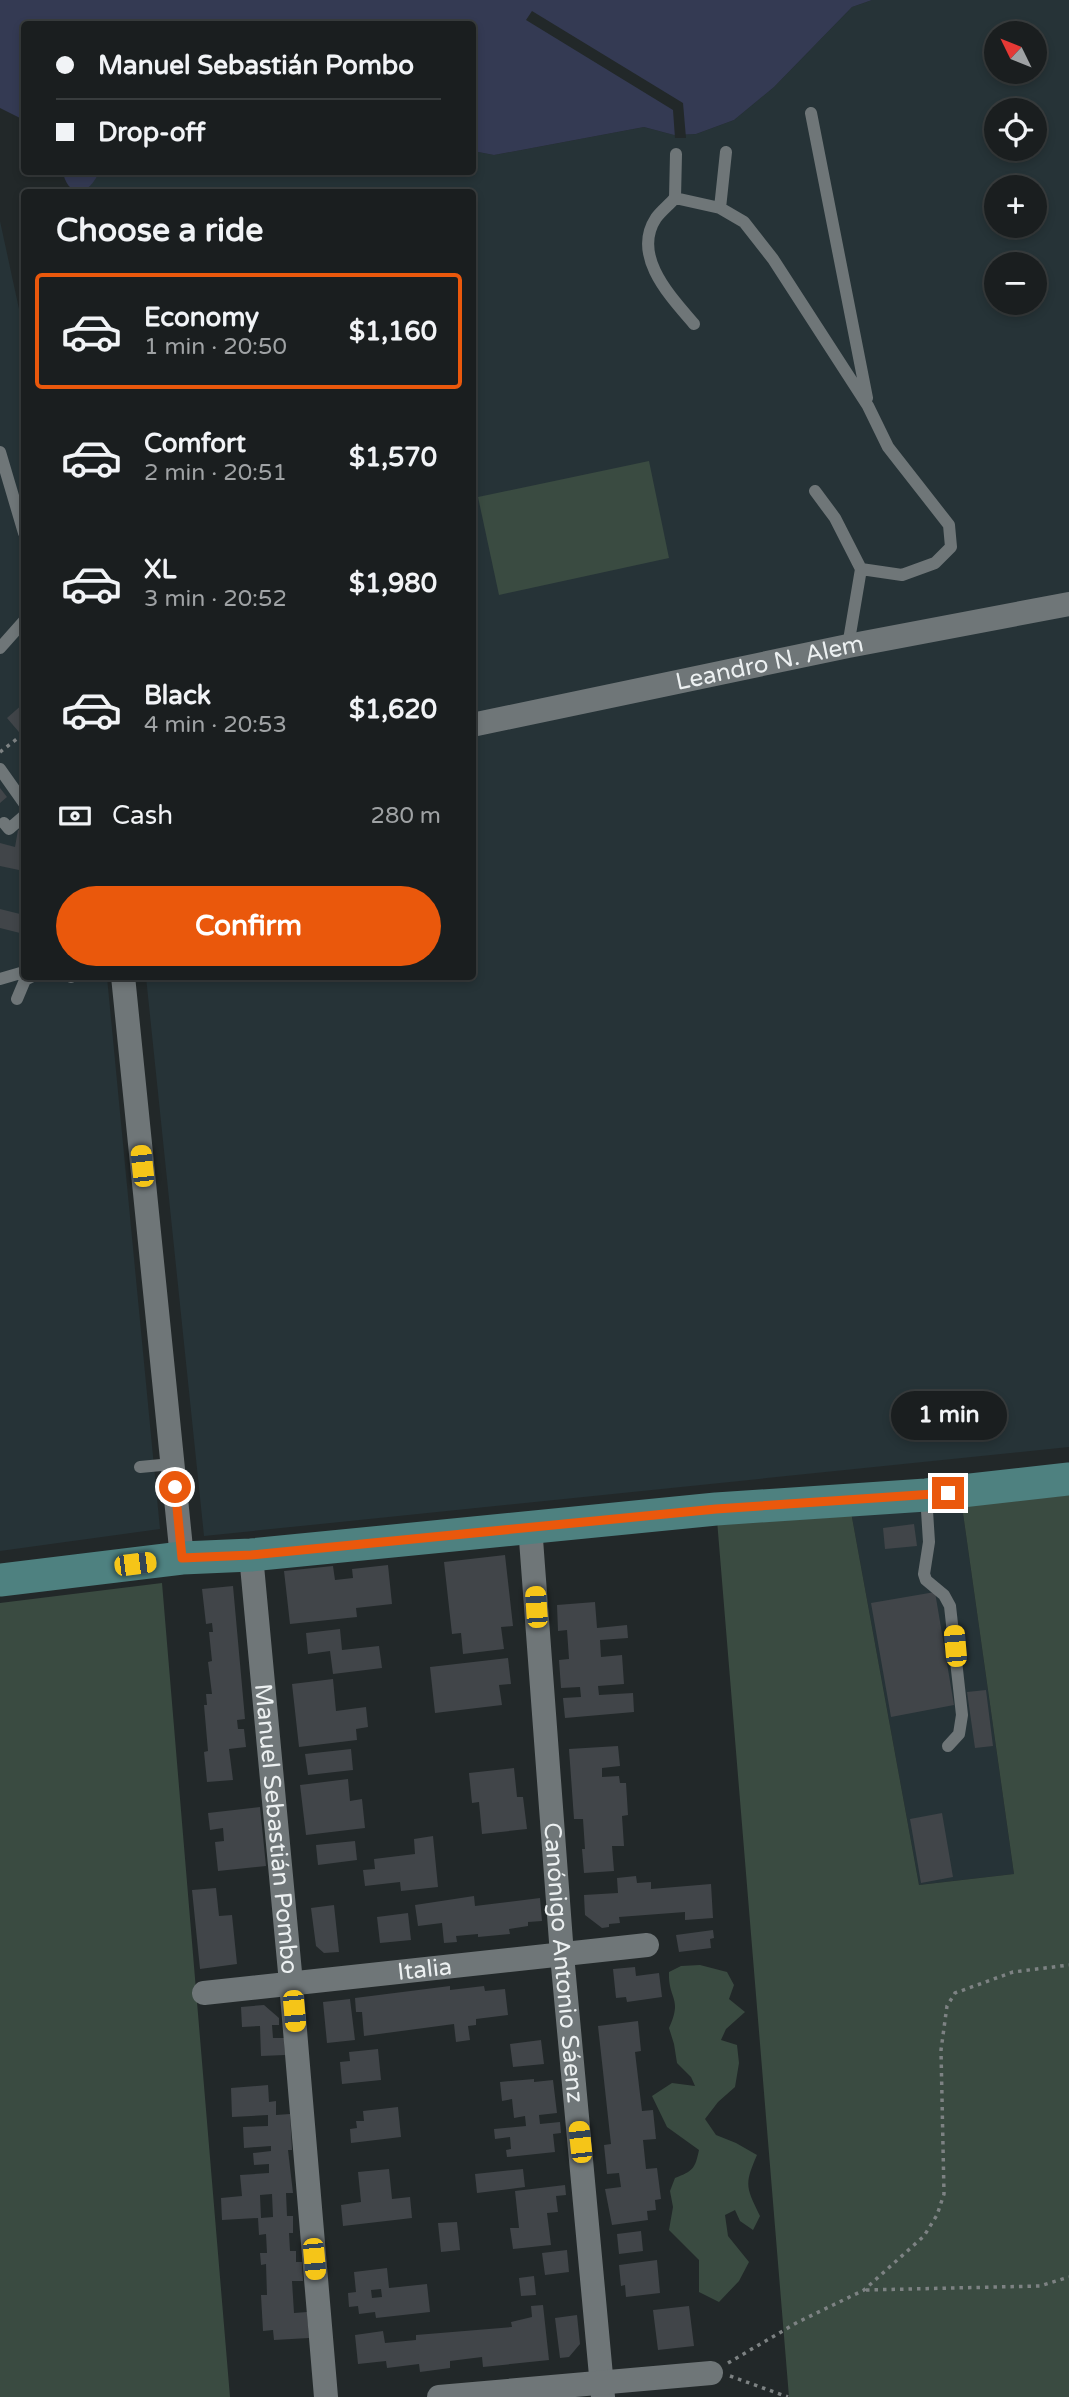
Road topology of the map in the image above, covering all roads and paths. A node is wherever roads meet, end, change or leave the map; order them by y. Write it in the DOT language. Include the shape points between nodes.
graph roads {
  1 [pos="811,113"];
  2 [pos="726,152"];
  3 [pos="676,154"];
  4 [pos="675,198"];
  5 [pos="720,208"];
  6 [pos="694,324"];
  7 [pos="868,406"];
  8 [pos="0,452"];
  9 [pos="815,491"];
  10 [pos="21,523"];
  11 [pos="861,569"];
  12 [pos="1069,604"];
  13 [pos="21,624"];
  14 [pos="848,646"];
  15 [pos="0,648"];
  16 [pos="476,724"];
  17 [pos="21,736"];
  18 [pos="0,752"];
  19 [pos="0,769"];
  20 [pos="21,799"];
  21 [pos="21,819"];
  22 [pos="4,823"];
  23 [pos="21,973"];
  24 [pos="0,979"];
  25 [pos="25,980"];
  26 [pos="122,980"];
  27 [pos="17,999"];
  28 [pos="172,1464"];
  29 [pos="139,1467"];
  30 [pos="1069,1479"];
  31 [pos="926,1495"];
  32 [pos="530,1526"];
  33 [pos="251,1555"];
  34 [pos="182,1558"];
  35 [pos="0,1580"];
  36 [pos="948,1746"];
  37 [pos="647,1945"];
  38 [pos="562,1955"];
  39 [pos="1066,1966"];
  40 [pos="291,1983"];
  41 [pos="204,1993"];
  42 [pos="1069,2277"];
  43 [pos="864,2290"];
  44 [pos="711,2373"];
  45 [pos="603,2390"];
  46 [pos="326,2397"];
  47 [pos="439,2397"];
  48 [pos="788,2397"];
  1 -- 7 [label="lane"];
  2 -- 5 [label="lane"];
  3 -- 4 [label="lane"];
  4 -- 5 [label="lane"];
  4 -- 6 [label="lane" via="655,219 648,254 671,298"];
  5 -- 7 [label="lane" via="744,222"];
  7 -- 11 [label="lane" via="888,447 950,525 951,547 935,563 902,575"];
  8 -- 10 [label="lane"];
  9 -- 11 [label="lane" via="835,518"];
  11 -- 14 [label="lane"];
  12 -- 14 [label="street, Leandro N. Alem"];
  13 -- 15 [label="lane"];
  14 -- 16 [label="street, Leandro N. Alem"];
  17 -- 18 [label="path"];
  19 -- 20 [label="lane"];
  21 -- 22 [label="lane" via="9,829"];
  23 -- 24 [label="lane"];
  25 -- 27 [label="lane"];
  26 -- 28 [label="street"];
  28 -- 29 [label="lane"];
  28 -- 34 [label="street"];
  30 -- 31 [label="main road"];
  31 -- 32 [label="main road"];
  31 -- 36 [label="lane" via="929,1542 924,1574 950,1606 962,1715 959,1734"];
  32 -- 33 [label="main road"];
  32 -- 38 [label="street, Canónigo Antonio Sáenz"];
  33 -- 34 [label="main road"];
  33 -- 40 [label="street, Manuel Sebastián Pombo"];
  34 -- 35 [label="main road"];
  37 -- 38 [label="street, Italia"];
  38 -- 40 [label="street, Italia"];
  38 -- 45 [label="street, Canónigo Antonio Sáenz"];
  39 -- 43 [label="path" via="1013,1972 955,1993 947,2006 941,2050 944,2194 924,2235"];
  40 -- 41 [label="street, Italia"];
  40 -- 46 [label="street, Manuel Sebastián Pombo"];
  42 -- 43 [label="path" via="1040,2286"];
  43 -- 44 [label="path"];
  44 -- 45 [label="street"];
  44 -- 48 [label="path"];
  45 -- 47 [label="street"];
}
